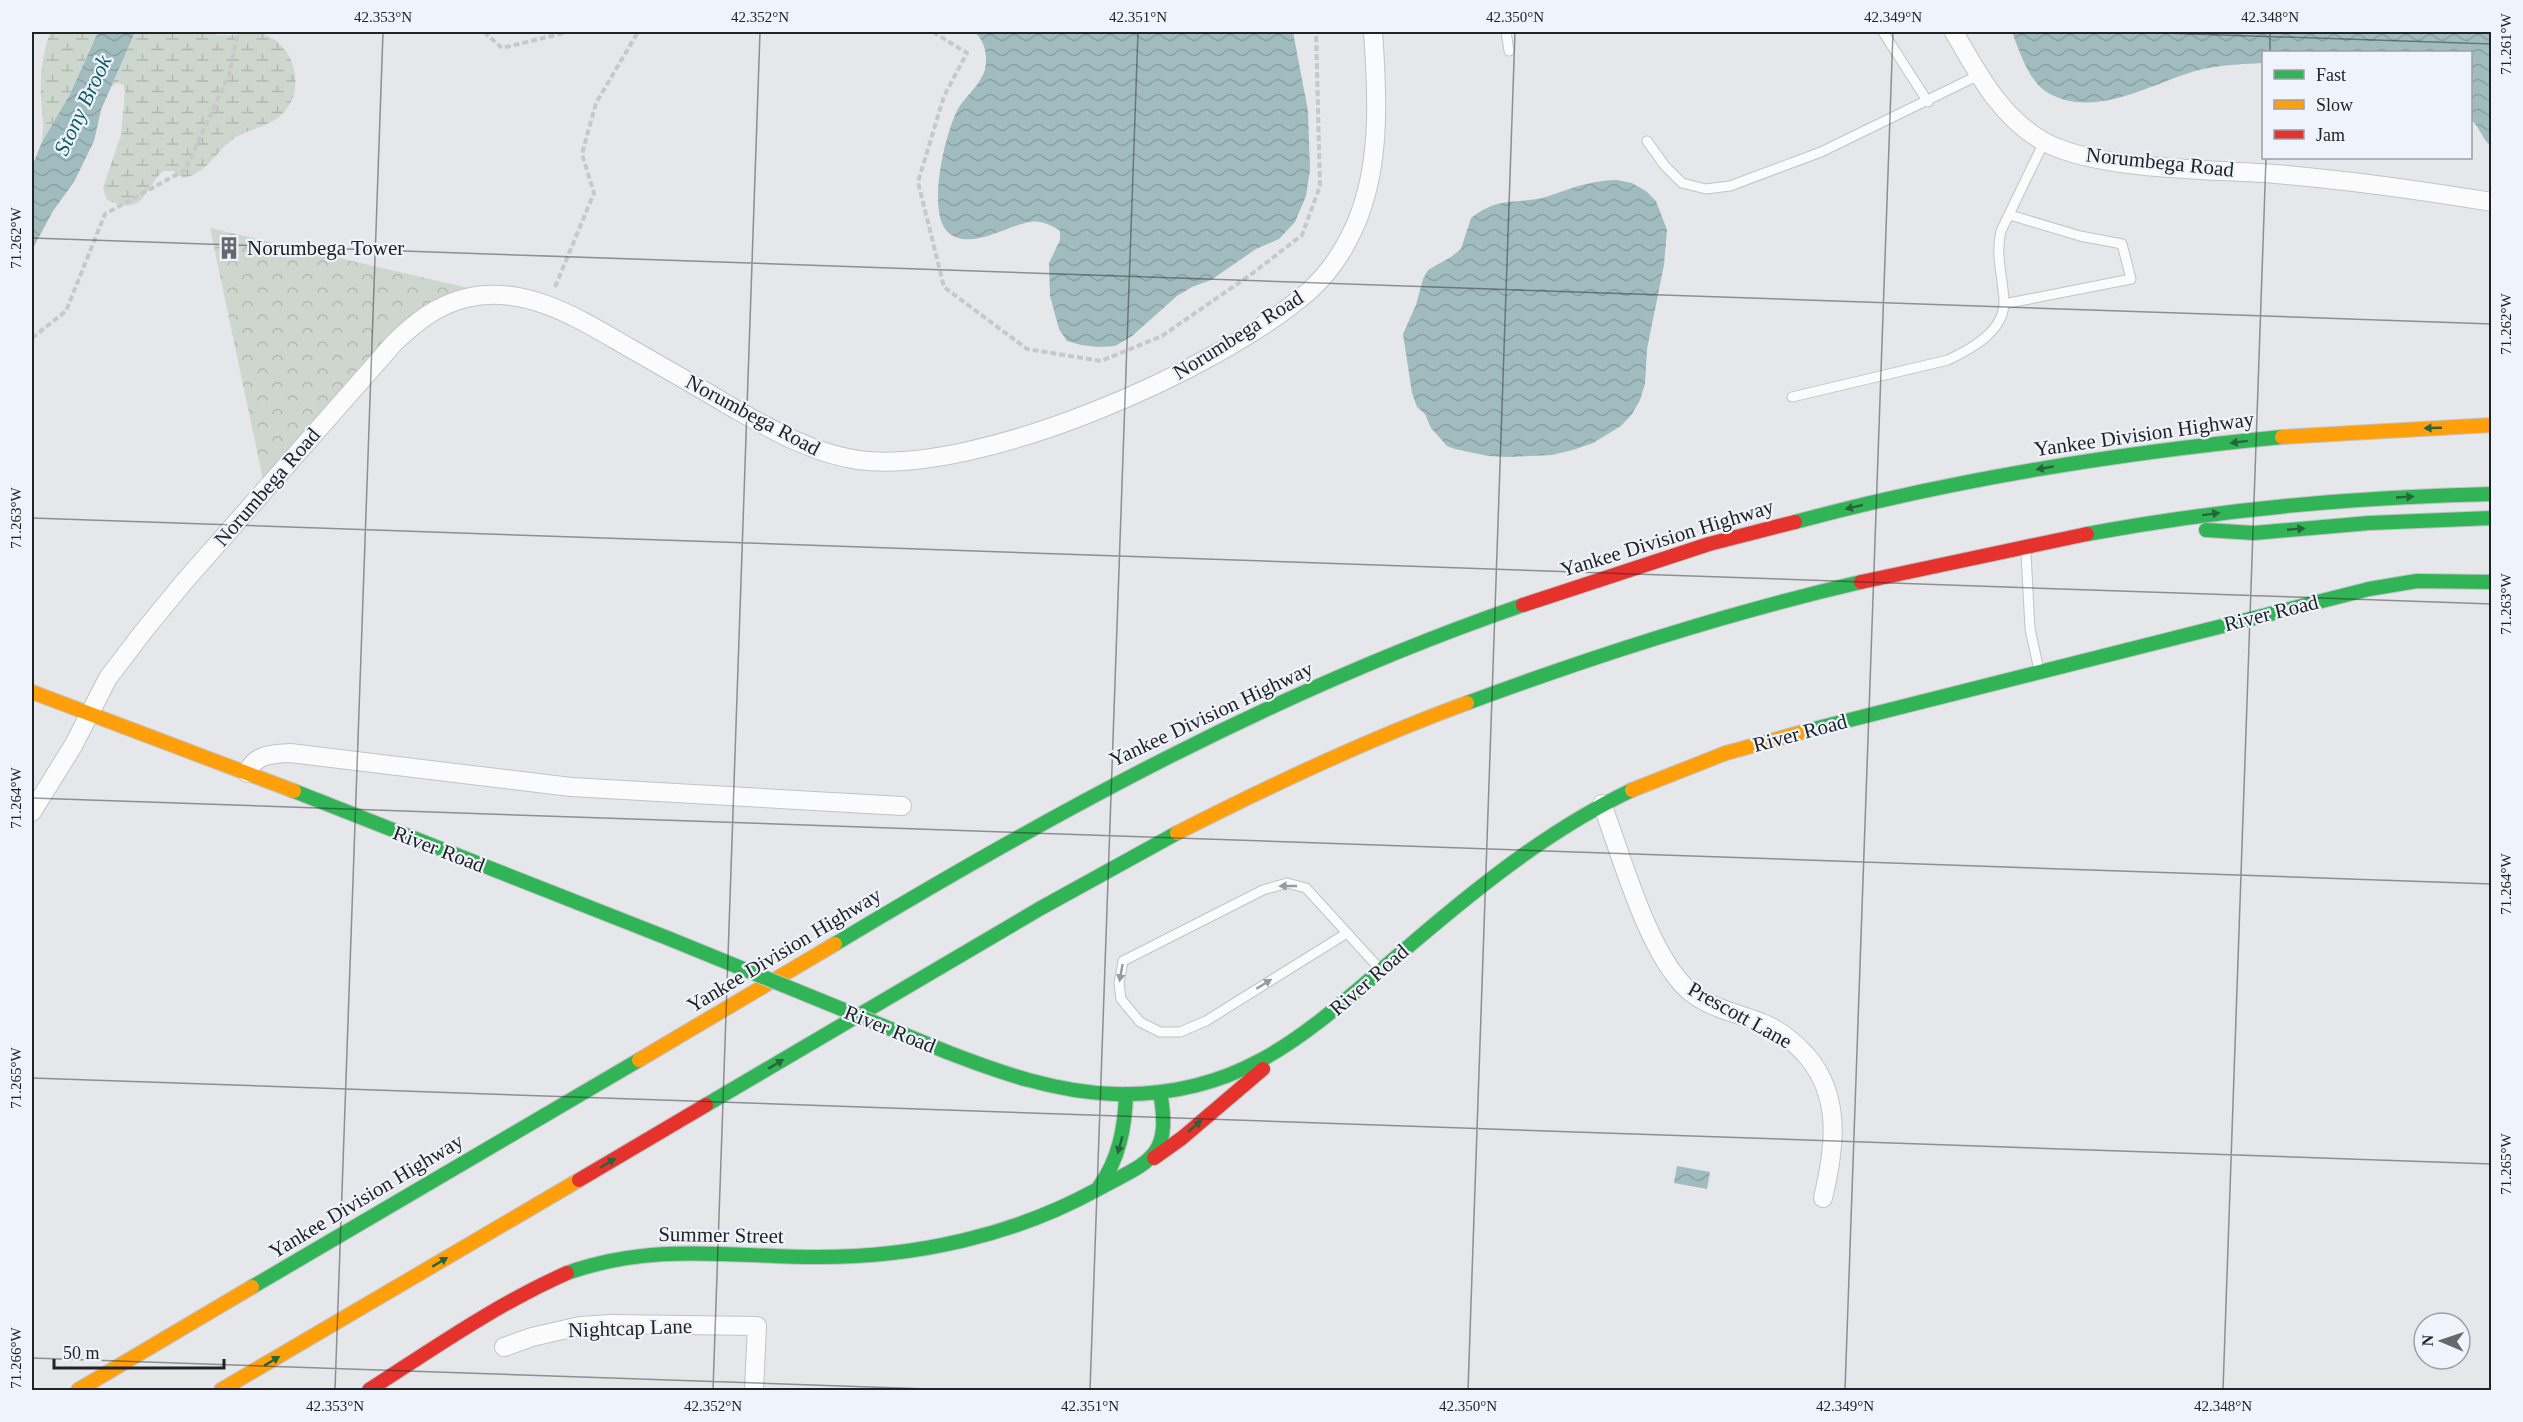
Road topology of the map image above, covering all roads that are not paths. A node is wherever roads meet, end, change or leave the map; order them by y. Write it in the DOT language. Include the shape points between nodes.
graph roads {
  1 [pos="1373,32"];
  2 [pos="1506,32"];
  3 [pos="1883,32"];
  4 [pos="1954,32"];
  5 [pos="1509,51"];
  6 [pos="1979,75"];
  7 [pos="1928,102"];
  8 [pos="1647,141"];
  9 [pos="2044,141"];
  10 [pos="2492,202"];
  11 [pos="2010,214"];
  12 [pos="2004,304"];
  13 [pos="1792,397"];
  14 [pos="2492,425"];
  15 [pos="2492,494"];
  16 [pos="2492,518"];
  17 [pos="2133,526"];
  18 [pos="2026,546"];
  19 [pos="2492,582"];
  20 [pos="2040,672"];
  21 [pos="32,692"];
  22 [pos="89,713"];
  23 [pos="247,773"];
  24 [pos="1602,804"];
  25 [pos="902,806"];
  26 [pos="32,812"];
  27 [pos="1347,933"];
  28 [pos="1381,970"];
  29 [pos="1294,1042"];
  30 [pos="1160,1092"];
  31 [pos="1126,1094"];
  32 [pos="1149,1161"];
  33 [pos="1097,1190"];
  34 [pos="1823,1198"];
  35 [pos="504,1347"];
  36 [pos="78,1390"];
  37 [pos="221,1390"];
  38 [pos="369,1390"];
  39 [pos="754,1390"];
  1 -- 22 [label="street, Norumbega Road" via="1376,98 1372,155 1361,210 1348,240 1312,289 1187,370 1136,394 997,443 922,459 861,460 827,454 763,424 548,305 520,296 466,298 440,307 395,342 163,606 108,678"];
  2 -- 5 [label="lane"];
  3 -- 7 [label="lane"];
  4 -- 6 [label="street, Norumbega Road"];
  6 -- 7 [label="lane"];
  6 -- 9 [label="street, Norumbega Road" via="2002,106"];
  7 -- 8 [label="lane" via="1821,153 1730,186 1706,189 1682,183"];
  9 -- 10 [label="street, Norumbega Road" via="2112,161 2361,182"];
  9 -- 11 [label="lane"];
  11 -- 12 [label="lane" via="1997,247"];
  11 -- 12 [label="lane" via="2080,236 2122,244 2131,279"];
  12 -- 13 [label="lane" via="1987,337 1948,360"];
  14 -- 36 [label="main road, Yankee Division Highway, one-way" via="2243,441 2085,462 1922,492 1788,524 1636,567 1395,653 1242,719 1055,815"];
  17 -- 15 [label="main road, one-way" via="2273,507"];
  17 -- 16 [label="main road, one-way" via="2254,533"];
  17 -- 18 [label="main road"];
  18 -- 20 [label="lane" via="2029,619"];
  37 -- 18 [label="main road, one-way" via="1060,897 1278,783 1468,702 1633,644 1832,588"];
  19 -- 20 [label="main road, River Road" via="2433,580 2384,586"];
  20 -- 24 [label="main road, River Road" via="1756,745 1659,777"];
  21 -- 22 [label="main road, River Road"];
  22 -- 23 [label="main road, River Road"];
  22 -- 26 [label="street, Norumbega Road" via="69,754"];
  23 -- 25 [label="street" via="255,759 290,753 549,785"];
  23 -- 31 [label="main road, River Road, bridge" via="992,1070 1043,1086"];
  24 -- 28 [label="main road, River Road" via="1526,853"];
  24 -- 34 [label="street, Prescott Lane" via="1654,940 1671,970 1689,991 1724,1010 1764,1023 1795,1043 1817,1068 1830,1098 1834,1142"];
  27 -- 27 [label="lane, one-way" via="1306,888 1287,883 1263,890 1123,961 1121,999 1140,1022 1160,1032 1180,1032 1206,1022"];
  27 -- 28 [label="lane"];
  28 -- 29 [label="main road, River Road"];
  29 -- 30 [label="main road, River Road" via="1239,1072"];
  32 -- 29 [label="main road, Summer Street, one-way" via="1182,1138"];
  30 -- 31 [label="main road, River Road"];
  30 -- 32 [label="main road" via="1164,1132"];
  31 -- 33 [label="main road, one-way" via="1120,1150"];
  32 -- 33 [label="main road, Summer Street"];
  33 -- 38 [label="main road, Summer Street" via="1056,1210 1004,1228 871,1255 818,1257 681,1251 597,1263 527,1292"];
  35 -- 39 [label="street, Nightcap Lane" via="580,1326 757,1326"];
}
